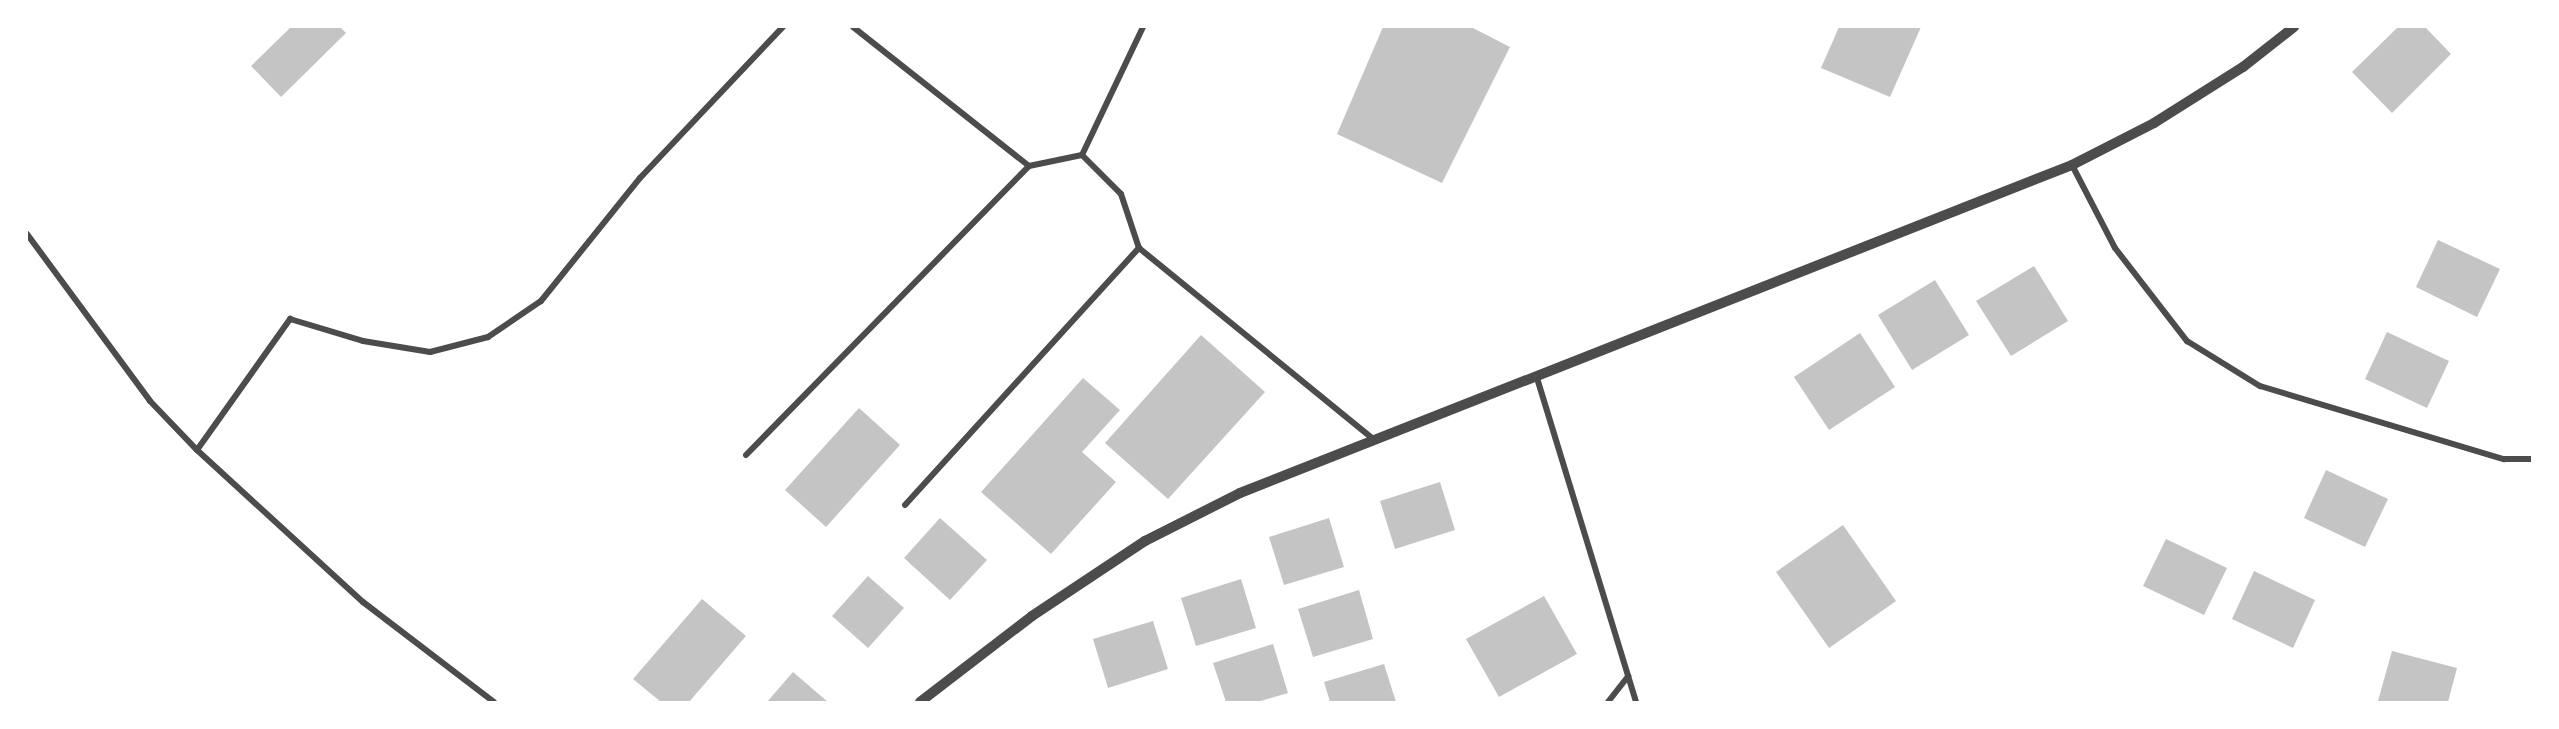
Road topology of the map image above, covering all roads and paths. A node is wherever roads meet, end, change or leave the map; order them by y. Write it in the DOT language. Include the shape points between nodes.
graph roads {
  1 [pos="783,27"];
  2 [pos="853,27"];
  3 [pos="1143,27"];
  4 [pos="2294,27"];
  5 [pos="1082,156"];
  6 [pos="2072,165"];
  7 [pos="1029,166"];
  8 [pos="27,234"];
  9 [pos="1139,248"];
  10 [pos="1537,378"];
  11 [pos="1373,439"];
  12 [pos="197,450"];
  13 [pos="746,455"];
  14 [pos="2532,459"];
  15 [pos="905,506"];
  16 [pos="1628,676"];
  17 [pos="494,702"];
  18 [pos="920,702"];
  19 [pos="1608,702"];
  20 [pos="1636,702"];
  1 -- 12 [label="street" via="640,178 541,301 488,337 430,352 363,341 290,319"];
  2 -- 7 [label="street"];
  3 -- 5 [label="street"];
  4 -- 6 [label="street" via="2243,67 2154,123"];
  5 -- 7 [label="street"];
  5 -- 9 [label="street" via="1122,194"];
  6 -- 10 [label="street"];
  6 -- 14 [label="street" via="2115,248 2187,341 2260,386 2504,459"];
  7 -- 13 [label="street"];
  8 -- 12 [label="street" via="150,401"];
  9 -- 11 [label="street"];
  9 -- 15 [label="street"];
  10 -- 11 [label="street"];
  10 -- 16 [label="street"];
  11 -- 18 [label="street" via="1240,493 1145,541 1032,616"];
  12 -- 17 [label="street" via="363,602"];
  16 -- 19 [label="street"];
  16 -- 20 [label="street"];
}
